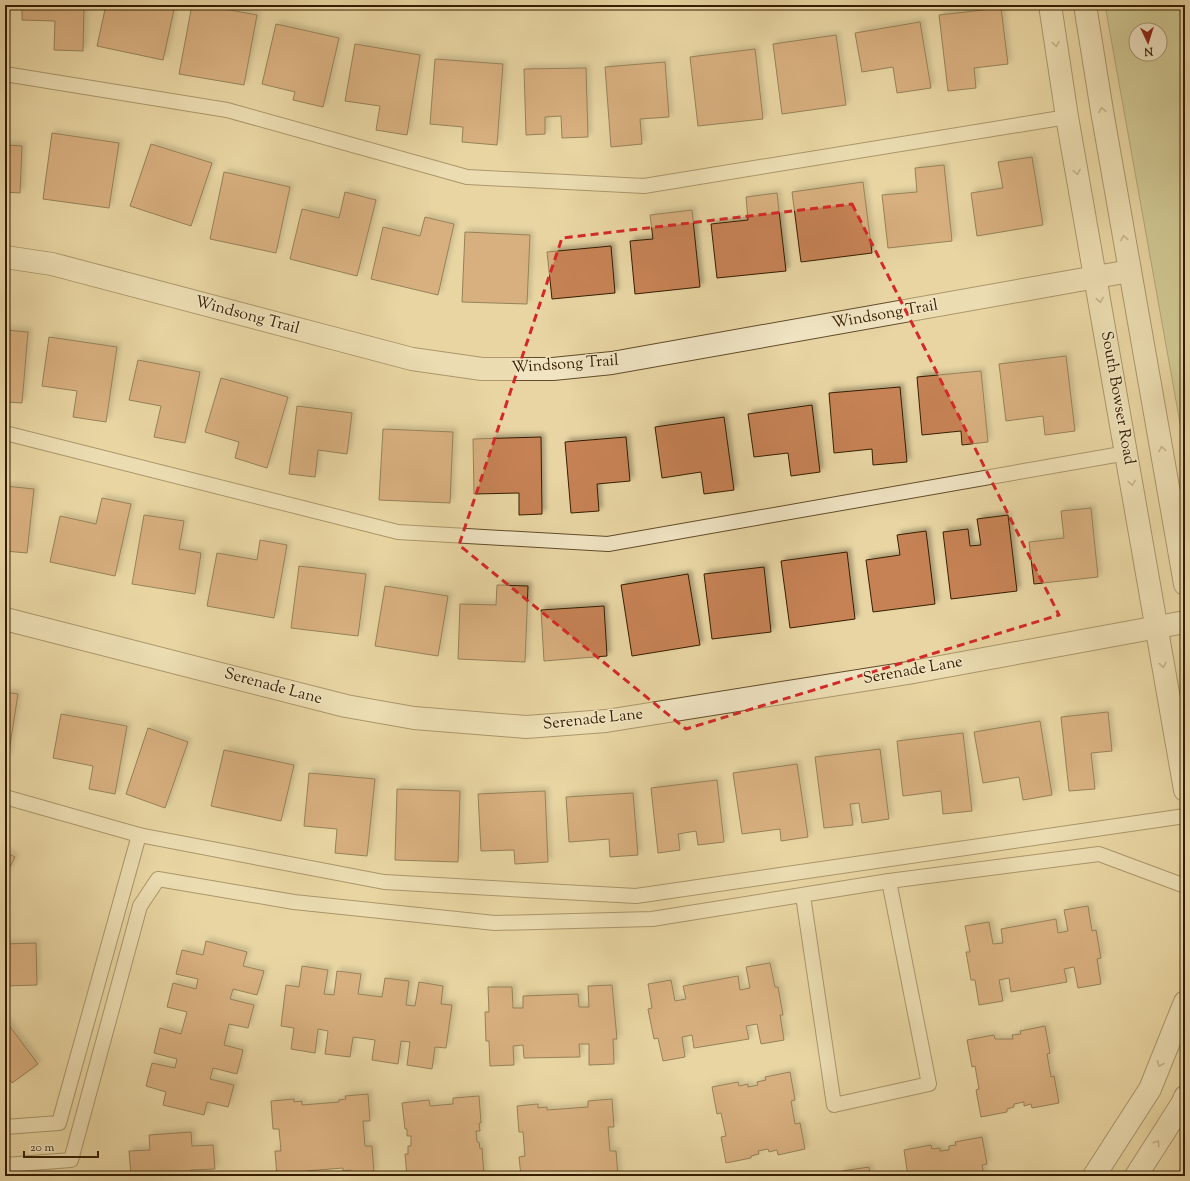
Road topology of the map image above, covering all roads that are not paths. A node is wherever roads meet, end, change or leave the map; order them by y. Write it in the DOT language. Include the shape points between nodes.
graph roads {
  1 [pos="1050,5"];
  2 [pos="1085,5"];
  3 [pos="5,74"];
  4 [pos="1067,117"];
  5 [pos="5,257"];
  6 [pos="1130,271"];
  7 [pos="1096,277"];
  8 [pos="5,433"];
  9 [pos="1127,453"];
  10 [pos="1185,584"];
  11 [pos="5,619"];
  12 [pos="1185,622"];
  13 [pos="1157,627"];
  14 [pos="1185,790"];
  15 [pos="5,797"];
  16 [pos="1185,816"];
  17 [pos="139,835"];
  18 [pos="889,881"];
  19 [pos="1185,886"];
  20 [pos="803,896"];
  21 [pos="1185,1002"];
  22 [pos="1180,1030"];
  23 [pos="1185,1097"];
  24 [pos="5,1127"];
  25 [pos="5,1165"];
  26 [pos="1094,1176"];
  27 [pos="1136,1176"];
  1 -- 4 [label="street, South Bowser Road, one-way"];
  6 -- 2 [label="street, one-way"];
  3 -- 4 [label="lane" via="227,110 467,177 644,186"];
  4 -- 7 [label="street, South Bowser Road, one-way"];
  5 -- 7 [label="street, Windsong Trail" via="52,264 412,359 482,369 553,369 612,363"];
  6 -- 7 [label="street, Windsong Trail"];
  10 -- 6 [label="street, one-way"];
  7 -- 9 [label="street, South Bowser Road, one-way"];
  8 -- 9 [label="lane" via="398,532 608,544"];
  9 -- 13 [label="street, South Bowser Road, one-way"];
  11 -- 13 [label="street, Serenade Lane" via="346,706 414,718 526,727 614,720 908,673"];
  12 -- 13 [label="street, Serenade Lane"];
  13 -- 14 [label="street, South Bowser Road, one-way"];
  15 -- 17 [label="lane"];
  16 -- 17 [label="lane" via="636,896 384,882"];
  17 -- 24 [label="lane" via="59,1123"];
  18 -- 19 [label="lane" via="1098,854"];
  18 -- 20 [label="lane"];
  18 -- 20 [label="lane" via="929,1084 834,1105"];
  20 -- 25 [label="lane" via="652,919 495,923 294,902 158,879 140,906 71,1160"];
  21 -- 22 [label="street"];
  22 -- 26 [label="street, one-way" via="1150,1089"];
  27 -- 23 [label="street, one-way"];
}
